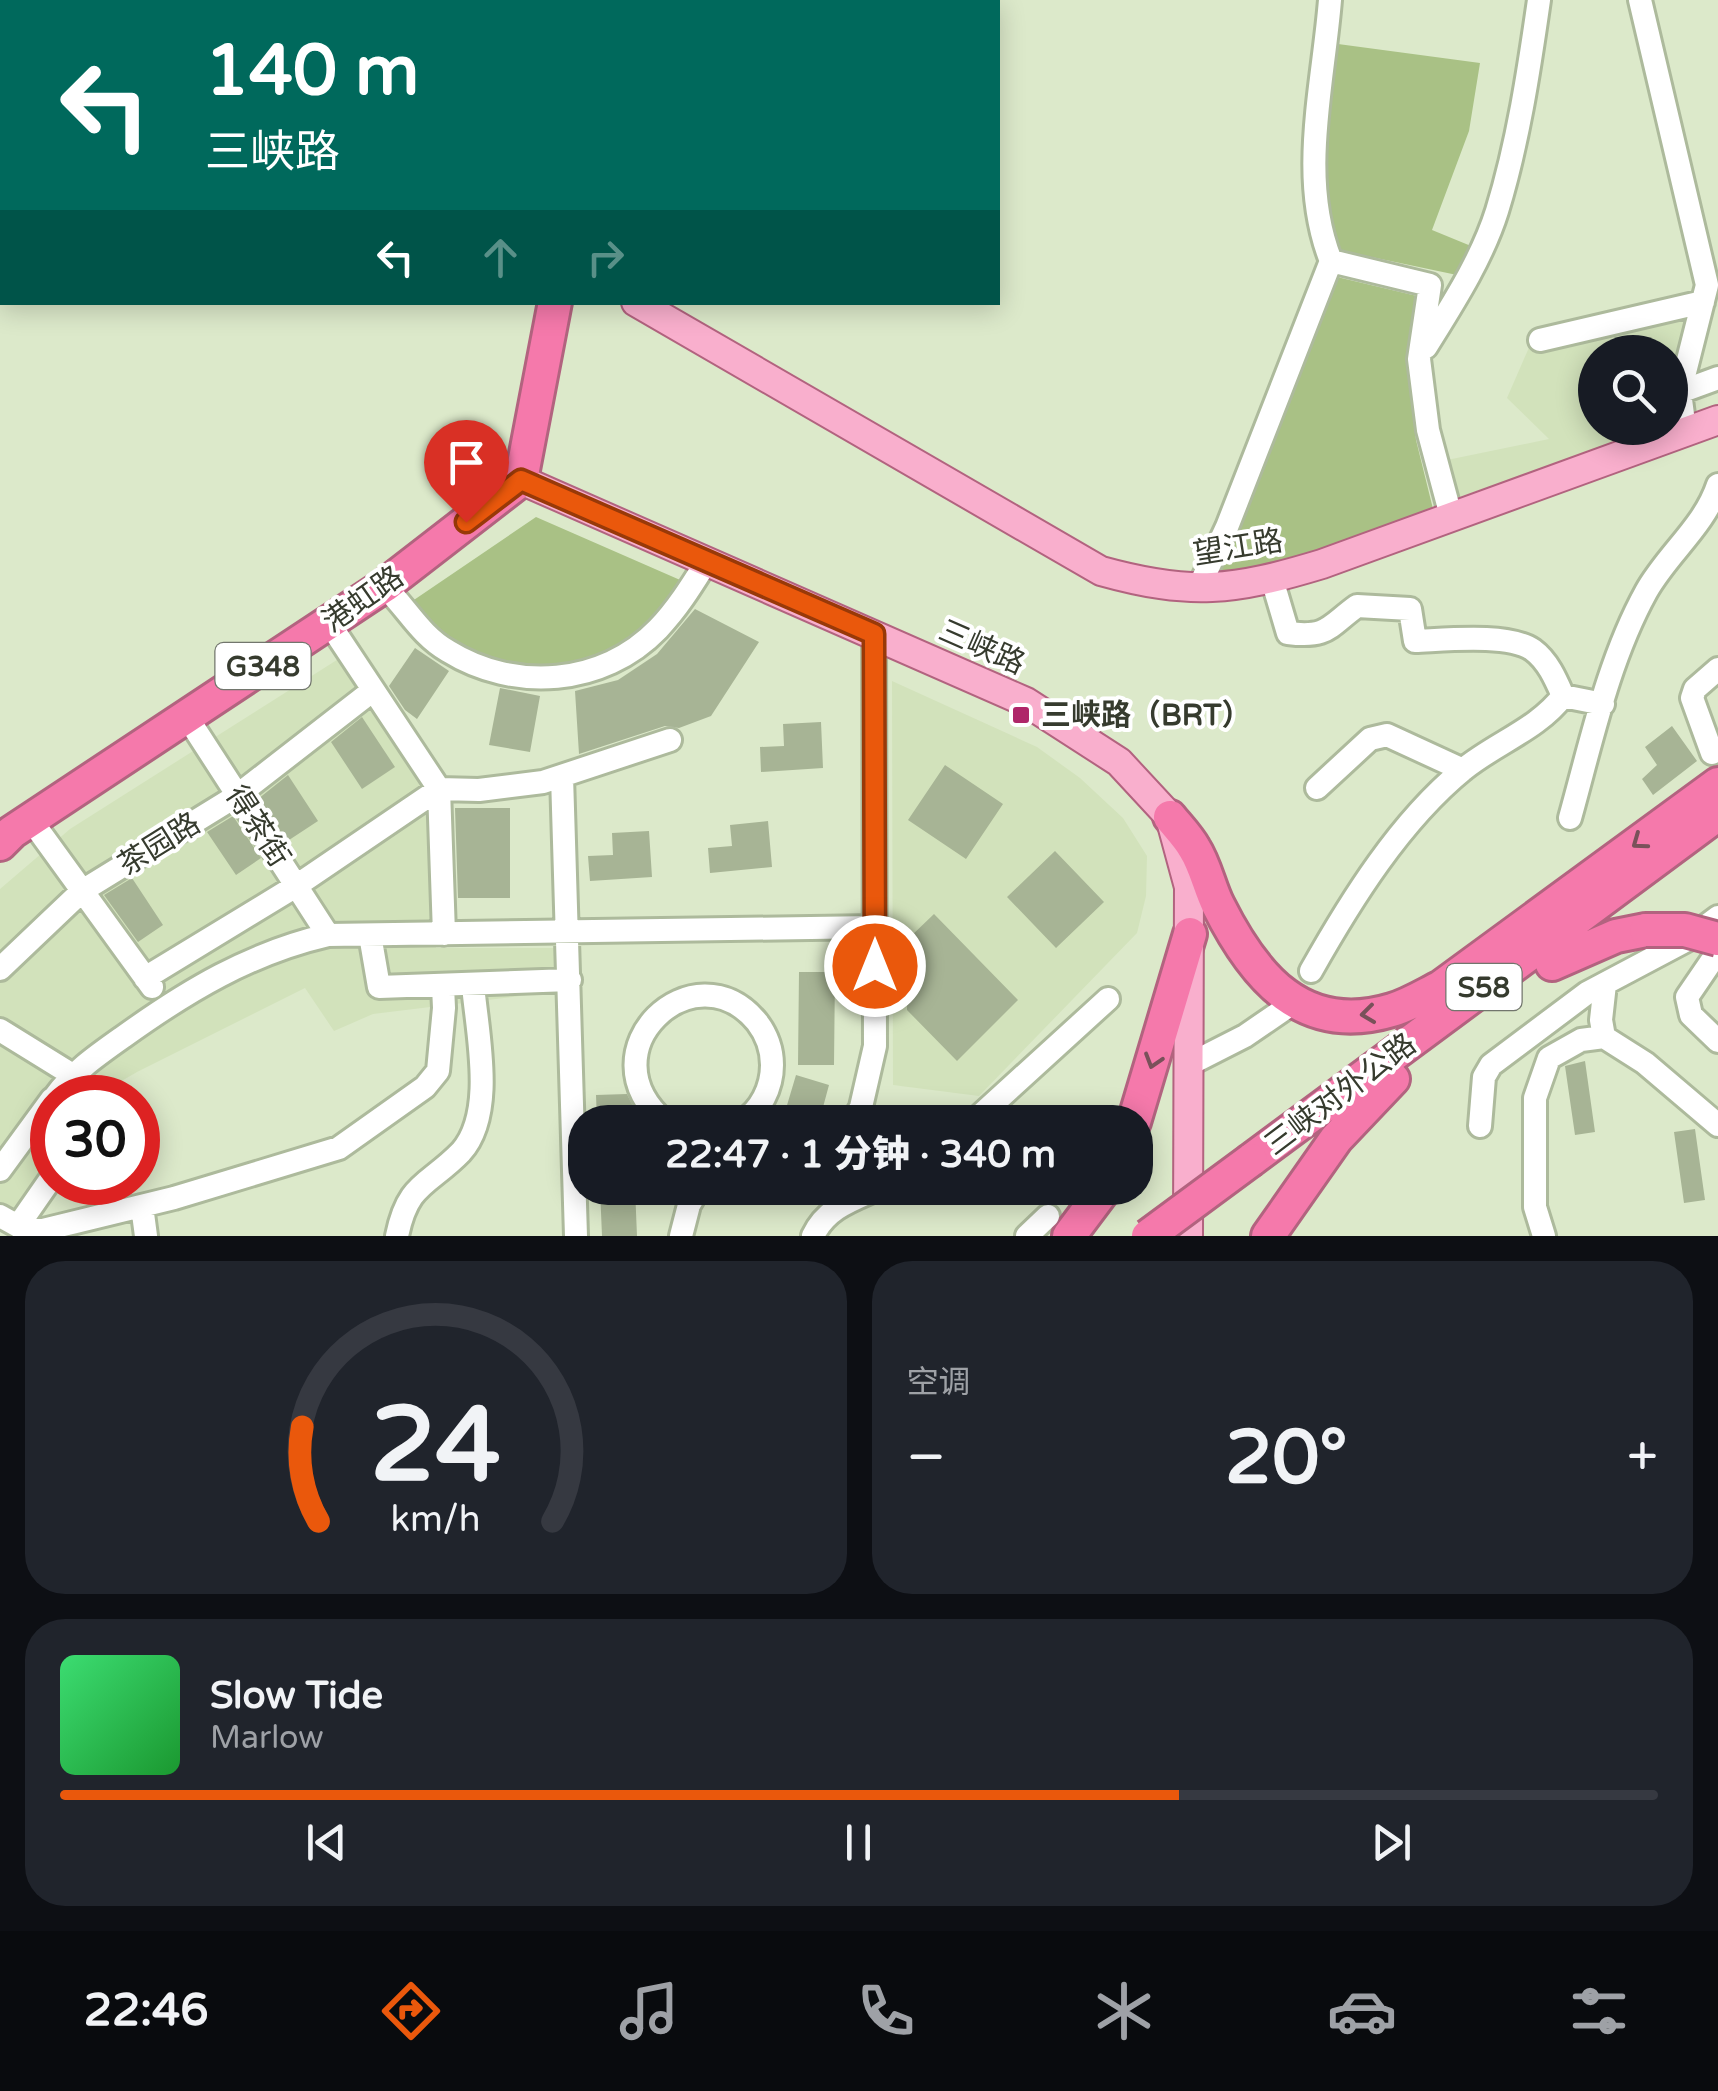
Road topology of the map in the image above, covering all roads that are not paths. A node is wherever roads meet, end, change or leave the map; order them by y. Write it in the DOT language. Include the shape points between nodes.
graph roads {
  1 [pos="1330,0"];
  2 [pos="1539,0"];
  3 [pos="1640,0"];
  4 [pos="1331,262"];
  5 [pos="1430,285"];
  6 [pos="1459,292"];
  7 [pos="1703,302"];
  8 [pos="555,305"];
  9 [pos="641,305"];
  10 [pos="1540,340"];
  11 [pos="1419,359"];
  12 [pos="1688,361"];
  13 [pos="1718,378"];
  14 [pos="1688,389"];
  15 [pos="1718,420"];
  16 [pos="1688,429"];
  17 [pos="1644,445"];
  18 [pos="521,480"];
  19 [pos="1718,485"];
  20 [pos="1451,516"];
  21 [pos="707,561"];
  22 [pos="1272,579"];
  23 [pos="384,586"];
  24 [pos="1198,589"];
  25 [pos="329,623"];
  26 [pos="874,634"];
  27 [pos="1718,669"];
  28 [pos="372,692"];
  29 [pos="1563,696"];
  30 [pos="1603,704"];
  31 [pos="187,716"];
  32 [pos="670,740"];
  33 [pos="1715,769"];
  34 [pos="1463,770"];
  35 [pos="562,776"];
  36 [pos="1317,788"];
  37 [pos="439,789"];
  38 [pos="238,795"];
  39 [pos="1718,814"];
  40 [pos="1170,817"];
  41 [pos="1570,818"];
  42 [pos="31,820"];
  43 [pos="1718,839"];
  44 [pos="0,844"];
  45 [pos="296,886"];
  46 [pos="82,891"];
  47 [pos="1718,917"];
  48 [pos="874,927"];
  49 [pos="568,930"];
  50 [pos="444,934"];
  51 [pos="1190,934"];
  52 [pos="328,935"];
  53 [pos="370,935"];
  54 [pos="1716,947"];
  55 [pos="1552,964"];
  56 [pos="0,969"];
  57 [pos="1311,972"];
  58 [pos="145,978"];
  59 [pos="570,980"];
  60 [pos="1606,984"];
  61 [pos="473,985"];
  62 [pos="442,986"];
  63 [pos="1108,999"];
  64 [pos="165,1006"];
  65 [pos="1283,1010"];
  66 [pos="0,1030"];
  67 [pos="1604,1037"];
  68 [pos="1718,1041"];
  69 [pos="1188,1065"];
  70 [pos="71,1074"];
  71 [pos="1393,1079"];
  72 [pos="648,1105"];
  73 [pos="759,1105"];
  74 [pos="861,1105"];
  75 [pos="992,1105"];
  76 [pos="1139,1105"];
  77 [pos="1718,1125"];
  78 [pos="1480,1126"];
  79 [pos="30,1129"];
  80 [pos="1255,1168"];
  81 [pos="0,1170"];
  82 [pos="30,1200"];
  83 [pos="689,1205"];
  84 [pos="840,1205"];
  85 [pos="1084,1205"];
  86 [pos="142,1206"];
  87 [pos="9,1221"];
  88 [pos="1059,1226"];
  89 [pos="146,1236"];
  90 [pos="397,1236"];
  91 [pos="576,1236"];
  92 [pos="682,1236"];
  93 [pos="813,1236"];
  94 [pos="1027,1236"];
  95 [pos="1148,1236"];
  96 [pos="1184,1236"];
  97 [pos="1268,1236"];
  98 [pos="1544,1236"];
  1 -- 4 [label="street" via="1312,163 1320,232"];
  2 -- 6 [label="street" via="1496,214"];
  3 -- 7 [label="street" via="1707,286"];
  4 -- 5 [label="street"];
  4 -- 24 [label="street"];
  5 -- 6 [label="street"];
  5 -- 11 [label="street"];
  6 -- 11 [label="street"];
  7 -- 10 [label="street"];
  7 -- 12 [label="street"];
  8 -- 18 [label="highway"];
  9 -- 24 [label="main road, 望江路" via="1101,571"];
  11 -- 20 [label="street" via="1428,430"];
  13 -- 14 [label="street"];
  15 -- 16 [label="main road, 望江路"];
  17 -- 20 [label="main road, 望江路"];
  18 -- 21 [label="main road, 三峡路"];
  18 -- 23 [label="highway, 港虹路 / G348"];
  19 -- 30 [label="street" via="1694,530 1646,591"];
  20 -- 22 [label="main road, 望江路"];
  21 -- 23 [label="street" via="656,632 621,658 580,675 542,679 498,673 449,652 418,629"];
  21 -- 26 [label="main road, 三峡路"];
  22 -- 24 [label="main road, 望江路"];
  22 -- 29 [label="street" via="1288,633 1329,631 1356,606 1410,609 1415,641 1523,644 1555,675"];
  23 -- 25 [label="highway, 港虹路 / G348"];
  25 -- 28 [label="street"];
  25 -- 31 [label="highway, 港虹路 / G348"];
  26 -- 40 [label="main road, 三峡路" via="1026,702 1119,762"];
  26 -- 48 [label="street"];
  27 -- 33 [label="street" via="1692,698"];
  28 -- 37 [label="street"];
  28 -- 38 [label="street, 茶园路"];
  29 -- 30 [label="street"];
  29 -- 34 [label="street" via="1550,713"];
  30 -- 41 [label="street"];
  31 -- 38 [label="street, 得茶街"];
  31 -- 42 [label="highway, 港虹路 / G348"];
  32 -- 35 [label="street"];
  33 -- 40 [label="highway, one-way" via="1441,988 1372,1016 1304,1008 1264,978 1218,904 1196,850"];
  34 -- 36 [label="street" via="1387,735 1370,739"];
  34 -- 57 [label="street" via="1401,833"];
  35 -- 37 [label="street" via="479,790"];
  35 -- 49 [label="street"];
  37 -- 45 [label="street"];
  37 -- 50 [label="street"];
  38 -- 45 [label="street, 得茶街"];
  38 -- 46 [label="street, 茶园路"];
  39 -- 80 [label="highway, 三峡对外公路 / S58"];
  40 -- 51 [label="main road, 三峡路" via="1188,886"];
  42 -- 44 [label="highway, 港虹路 / G348"];
  42 -- 46 [label="street"];
  43 -- 55 [label="highway, 三峡对外公路 / S58"];
  45 -- 52 [label="street, 得茶街"];
  45 -- 58 [label="street"];
  46 -- 56 [label="street, 茶园路"];
  46 -- 58 [label="street"];
  47 -- 60 [label="street"];
  48 -- 49 [label="street"];
  48 -- 74 [label="street" via="875,1046"];
  49 -- 50 [label="street"];
  49 -- 59 [label="street"];
  50 -- 53 [label="street"];
  51 -- 69 [label="main road, 三峡路"];
  51 -- 76 [label="highway, one-way"];
  52 -- 53 [label="street"];
  52 -- 64 [label="street" via="284,945"];
  53 -- 62 [label="street" via="379,987"];
  54 -- 55 [label="highway, bridge" via="1686,930 1646,930"];
  54 -- 68 [label="street" via="1687,997 1691,1015"];
  55 -- 71 [label="highway, 三峡对外公路 / S58"];
  58 -- 64 [label="street"];
  59 -- 61 [label="street"];
  59 -- 91 [label="street"];
  60 -- 67 [label="street"];
  60 -- 78 [label="street" via="1486,1071"];
  61 -- 62 [label="street"];
  61 -- 90 [label="street" via="482,1105 476,1127 460,1152 417,1187"];
  62 -- 86 [label="street" via="438,1071 425,1087 338,1148"];
  63 -- 75 [label="street"];
  64 -- 70 [label="street"];
  65 -- 69 [label="street"];
  66 -- 70 [label="street"];
  67 -- 77 [label="street"];
  67 -- 98 [label="street" via="1581,1040 1550,1058 1536,1098 1535,1208"];
  69 -- 96 [label="main road, 三峡路"];
  71 -- 80 [label="highway, 三峡对外公路 / S58"];
  71 -- 97 [label="highway" via="1336,1139"];
  72 -- 73 [label="street" via="634,1065 648,1024 664,1008 705,996 749,1012 764,1031 772,1078"];
  79 -- 81 [label="street"];
  80 -- 95 [label="highway, S58, bridge"];
  80 -- 96 [label="highway, S58"];
  82 -- 87 [label="street"];
  83 -- 92 [label="street"];
  84 -- 93 [label="street" via="821,1219"];
  85 -- 88 [label="highway"];
  86 -- 87 [label="street" via="43,1230"];
  86 -- 89 [label="street"];
  88 -- 94 [label="street"];
}
